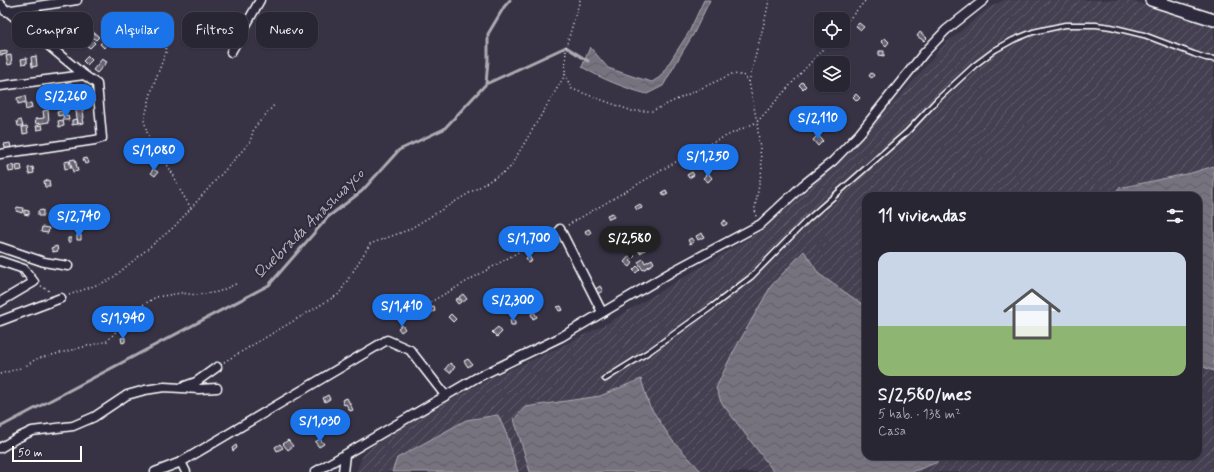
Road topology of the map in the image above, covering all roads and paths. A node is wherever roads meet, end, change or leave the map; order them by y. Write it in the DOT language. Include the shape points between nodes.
graph roads {
  1 [pos="77,0"];
  2 [pos="260,0"];
  3 [pos="580,0"];
  4 [pos="769,0"];
  5 [pos="866,0"];
  6 [pos="984,0"];
  7 [pos="1151,0"];
  8 [pos="0,4"];
  9 [pos="3,11"];
  10 [pos="850,18"];
  11 [pos="1214,20"];
  12 [pos="166,48"];
  13 [pos="824,48"];
  14 [pos="231,52"];
  15 [pos="1214,59"];
  16 [pos="84,75"];
  17 [pos="565,75"];
  18 [pos="749,82"];
  19 [pos="0,86"];
  20 [pos="275,104"];
  21 [pos="757,122"];
  22 [pos="0,154"];
  23 [pos="191,208"];
  24 [pos="761,224"];
  25 [pos="560,229"];
  26 [pos="0,247"];
  27 [pos="0,261"];
  28 [pos="68,266"];
  29 [pos="34,282"];
  30 [pos="238,283"];
  31 [pos="60,298"];
  32 [pos="0,302"];
  33 [pos="413,312"];
  34 [pos="602,312"];
  35 [pos="0,321"];
  36 [pos="217,367"];
  37 [pos="0,374"];
  38 [pos="604,379"];
  39 [pos="183,387"];
  40 [pos="217,388"];
  41 [pos="445,395"];
  42 [pos="0,448"];
  43 [pos="345,455"];
  44 [pos="181,462"];
  45 [pos="155,472"];
  46 [pos="186,472"];
  47 [pos="315,472"];
  48 [pos="343,472"];
  1 -- 9 [label="street"];
  2 -- 14 [label="street"];
  3 -- 17 [label="path" via="566,48"];
  4 -- 18 [label="path"];
  5 -- 10 [label="path"];
  6 -- 24 [label="street" via="946,30 924,53 860,133"];
  7 -- 11 [label="street"];
  8 -- 9 [label="street"];
  9 -- 16 [label="street"];
  12 -- 23 [label="path" via="144,120 153,149 163,158"];
  13 -- 21 [label="path"];
  15 -- 38 [label="lane" via="1144,35 1096,25 1065,25 1033,32 1007,43 975,65 906,132 807,220 750,277 650,351"];
  16 -- 19 [label="street"];
  16 -- 22 [label="street" via="97,84 102,138"];
  17 -- 18 [label="path" via="572,88 632,111 652,111 732,74 743,75"];
  17 -- 36 [label="path" via="510,169 408,230 370,244 339,294"];
  18 -- 21 [label="path"];
  20 -- 23 [label="path" via="254,128 250,142"];
  21 -- 24 [label="path" via="762,168 755,208 756,218"];
  21 -- 25 [label="path" via="698,149"];
  23 -- 31 [label="path" via="174,228 110,280"];
  24 -- 34 [label="street"];
  25 -- 33 [label="path"];
  25 -- 34 [label="street"];
  26 -- 28 [label="street" via="44,262"];
  27 -- 29 [label="street" via="24,270"];
  29 -- 31 [label="path"];
  29 -- 32 [label="street"];
  30 -- 37 [label="path" via="218,292 156,297 141,306 107,341 36,359 24,367"];
  31 -- 35 [label="street"];
  34 -- 41 [label="street" via="561,337"];
  36 -- 39 [label="street" via="196,382"];
  39 -- 40 [label="street"];
  39 -- 42 [label="street" via="164,386 127,395 94,417 74,426 32,431"];
  41 -- 43 [label="street"];
  41 -- 44 [label="street" via="410,350 387,340"];
  43 -- 47 [label="street"];
  43 -- 48 [label="street"];
  44 -- 45 [label="street"];
  44 -- 46 [label="street"];
}
